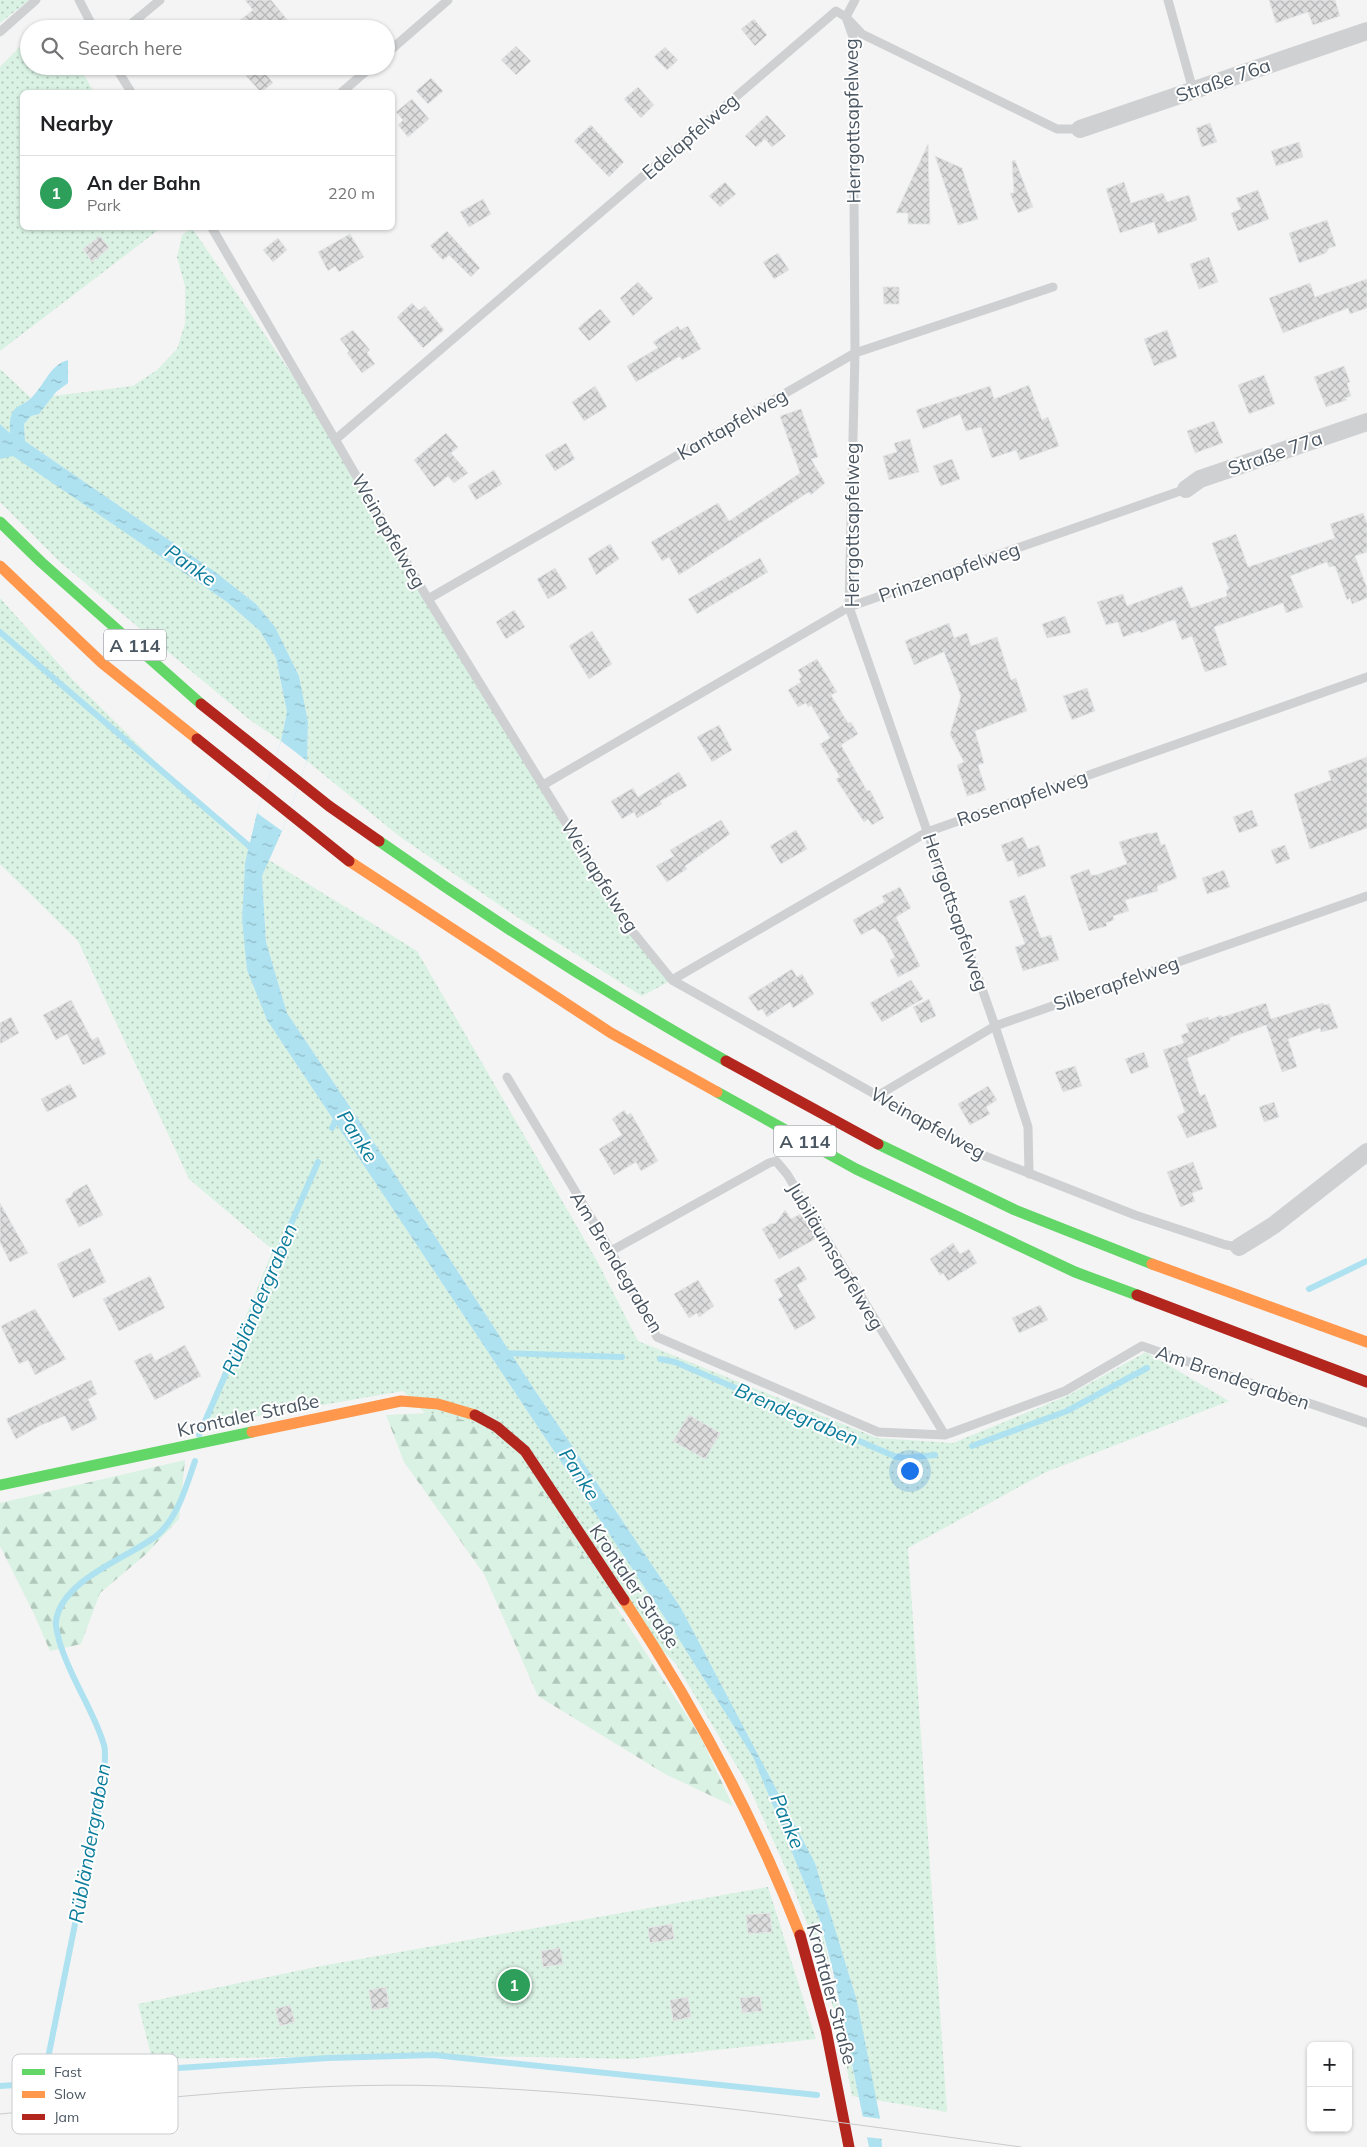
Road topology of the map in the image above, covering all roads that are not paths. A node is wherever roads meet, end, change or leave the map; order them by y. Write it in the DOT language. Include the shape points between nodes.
graph roads {
  1 [pos="36,0"];
  2 [pos="80,0"];
  3 [pos="160,0"];
  4 [pos="448,0"];
  5 [pos="855,0"];
  6 [pos="1168,0"];
  7 [pos="846,17"];
  8 [pos="90,20"];
  9 [pos="136,20"];
  10 [pos="1367,31"];
  11 [pos="0,32"];
  12 [pos="395,46"];
  13 [pos="121,75"];
  14 [pos="362,75"];
  15 [pos="130,90"];
  16 [pos="344,90"];
  17 [pos="1193,90"];
  18 [pos="1080,129"];
  19 [pos="213,230"];
  20 [pos="1053,287"];
  21 [pos="855,353"];
  22 [pos="1367,422"];
  23 [pos="336,439"];
  24 [pos="1186,489"];
  25 [pos="0,522"];
  26 [pos="0,566"];
  27 [pos="428,599"];
  28 [pos="849,607"];
  29 [pos="1367,677"];
  30 [pos="543,786"];
  31 [pos="927,832"];
  32 [pos="1367,896"];
  33 [pos="672,980"];
  34 [pos="995,1026"];
  35 [pos="507,1077"];
  36 [pos="877,1096"];
  37 [pos="1367,1152"];
  38 [pos="1029,1174"];
  39 [pos="1239,1246"];
  40 [pos="611,1251"];
  41 [pos="1367,1342"];
  42 [pos="1367,1382"];
  43 [pos="1367,1422"];
  44 [pos="945,1436"];
  45 [pos="0,1485"];
  46 [pos="849,2147"];
  1 -- 11 [label="lane"];
  2 -- 8 [label="lane"];
  3 -- 9 [label="lane"];
  4 -- 12 [label="lane"];
  5 -- 7 [label="lane, Herrgottsapfelweg"];
  6 -- 17 [label="lane"];
  7 -- 18 [label="lane" via="862,34 1057,129"];
  7 -- 21 [label="lane, Herrgottsapfelweg" via="853,37"];
  7 -- 23 [label="lane, Edelapfelweg" via="836,11"];
  10 -- 17 [label="street, Straße 76a"];
  13 -- 15 [label="lane"];
  14 -- 16 [label="lane"];
  17 -- 18 [label="street, Straße 76a"];
  19 -- 23 [label="lane, Weinapfelweg"];
  20 -- 21 [label="lane, Kantapfelweg"];
  21 -- 27 [label="lane, Kantapfelweg"];
  21 -- 28 [label="lane, Herrgottsapfelweg"];
  22 -- 24 [label="street, Straße 77a" via="1200,479"];
  23 -- 27 [label="lane, Weinapfelweg"];
  24 -- 28 [label="lane, Prinzenapfelweg"];
  25 -- 41 [label="main road, A 114" via="207,709 329,806 496,922 646,1016 863,1137 1015,1210 1198,1282"];
  26 -- 42 [label="main road, A 114" via="102,664 349,861 610,1034 856,1168 1074,1272"];
  27 -- 30 [label="lane, Weinapfelweg"];
  28 -- 30 [label="lane, Prinzenapfelweg"];
  28 -- 31 [label="lane, Herrgottsapfelweg"];
  29 -- 31 [label="lane, Rosenapfelweg"];
  30 -- 33 [label="lane, Weinapfelweg" via="633,932"];
  31 -- 33 [label="lane, Rosenapfelweg"];
  31 -- 34 [label="lane, Herrgottsapfelweg"];
  32 -- 34 [label="lane, Silberapfelweg"];
  33 -- 36 [label="lane, Weinapfelweg"];
  34 -- 36 [label="lane, Silberapfelweg"];
  34 -- 38 [label="lane, Herrgottsapfelweg" via="1028,1127"];
  35 -- 40 [label="lane, Am Brendegraben"];
  36 -- 38 [label="lane, Weinapfelweg" via="985,1156"];
  37 -- 39 [label="street" via="1274,1225"];
  38 -- 39 [label="lane, Weinapfelweg" via="1135,1214 1226,1245"];
  40 -- 44 [label="lane, Am Brendegraben" via="657,1337 878,1432"];
  40 -- 44 [label="lane, Jubiläumsapfelweg" via="776,1162 787,1174"];
  43 -- 44 [label="lane, Am Brendegraben" via="1142,1346 1065,1391"];
  45 -- 46 [label="main road, Krontaler Straße" via="401,1400 436,1403 477,1414 510,1436 525,1451 669,1668 738,1790 776,1873 808,1960"];
}
